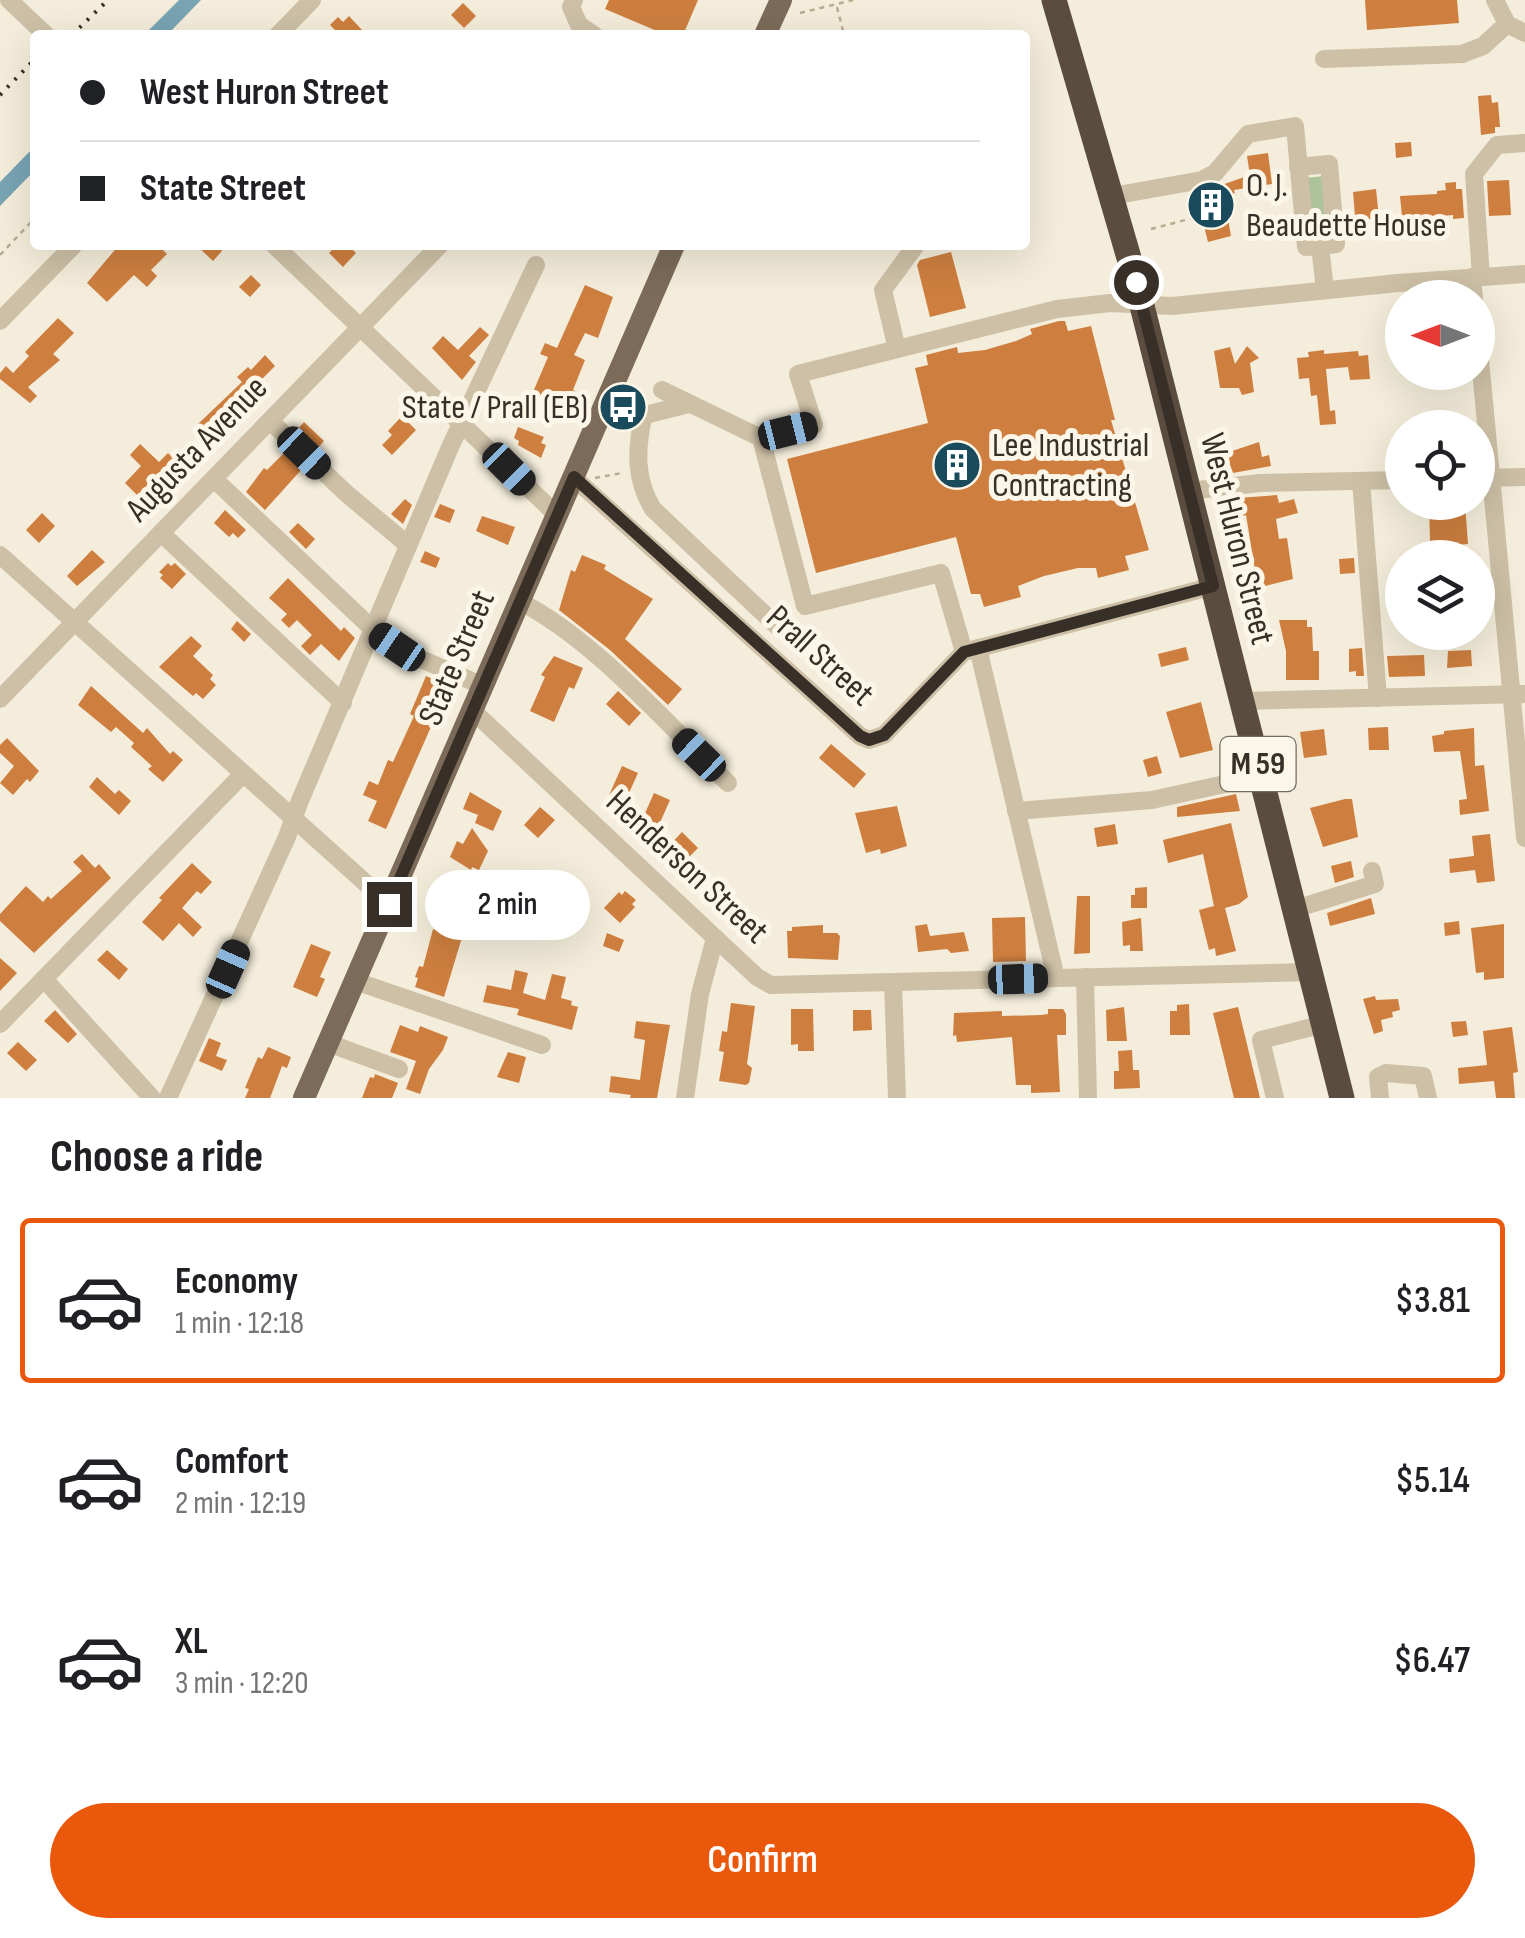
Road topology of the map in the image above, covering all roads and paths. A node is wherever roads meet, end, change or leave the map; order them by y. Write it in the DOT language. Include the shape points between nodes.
graph roads {
  1 [pos="9,0"];
  2 [pos="312,0"];
  3 [pos="574,0"];
  4 [pos="853,0"];
  5 [pos="1054,0"];
  6 [pos="1495,0"];
  7 [pos="836,4"];
  8 [pos="791,7"];
  9 [pos="1506,24"];
  10 [pos="41,30"];
  11 [pos="283,30"];
  12 [pos="587,30"];
  13 [pos="770,30"];
  14 [pos="843,30"];
  15 [pos="1525,32"];
  16 [pos="1324,59"];
  17 [pos="1525,143"];
  18 [pos="1298,167"];
  19 [pos="1112,196"];
  20 [pos="1193,218"];
  21 [pos="30,223"];
  22 [pos="1151,229"];
  23 [pos="1320,246"];
  24 [pos="69,250"];
  25 [pos="279,250"];
  26 [pos="435,250"];
  27 [pos="672,250"];
  28 [pos="912,250"];
  29 [pos="0,254"];
  30 [pos="536,265"];
  31 [pos="1525,274"];
  32 [pos="1476,277"];
  33 [pos="1476,280"];
  34 [pos="1325,290"];
  35 [pos="1142,304"];
  36 [pos="0,321"];
  37 [pos="360,326"];
  38 [pos="898,350"];
  39 [pos="662,390"];
  40 [pos="689,404"];
  41 [pos="270,420"];
  42 [pos="462,422"];
  43 [pos="761,438"];
  44 [pos="630,472"];
  45 [pos="584,477"];
  46 [pos="214,478"];
  47 [pos="1495,478"];
  48 [pos="1525,478"];
  49 [pos="1385,480"];
  50 [pos="1361,481"];
  51 [pos="1189,491"];
  52 [pos="557,515"];
  53 [pos="1491,520"];
  54 [pos="161,533"];
  55 [pos="685,539"];
  56 [pos="408,545"];
  57 [pos="0,555"];
  58 [pos="666,560"];
  59 [pos="1213,586"];
  60 [pos="520,601"];
  61 [pos="805,606"];
  62 [pos="75,623"];
  63 [pos="778,627"];
  64 [pos="373,629"];
  65 [pos="760,646"];
  66 [pos="971,650"];
  67 [pos="484,686"];
  68 [pos="1518,694"];
  69 [pos="0,698"];
  70 [pos="1378,698"];
  71 [pos="1242,701"];
  72 [pos="343,702"];
  73 [pos="473,711"];
  74 [pos="243,774"];
  75 [pos="1261,776"];
  76 [pos="728,782"];
  77 [pos="1016,811"];
  78 [pos="293,818"];
  79 [pos="1525,838"];
  80 [pos="1372,870"];
  81 [pos="389,904"];
  82 [pos="1295,909"];
  83 [pos="715,938"];
  84 [pos="1310,972"];
  85 [pos="1084,977"];
  86 [pos="1056,978"];
  87 [pos="44,979"];
  88 [pos="354,981"];
  89 [pos="893,982"];
  90 [pos="0,1024"];
  91 [pos="1324,1024"];
  92 [pos="328,1043"];
  93 [pos="542,1045"];
  94 [pos="400,1069"];
  95 [pos="152,1098"];
  96 [pos="168,1098"];
  97 [pos="304,1098"];
  98 [pos="684,1098"];
  99 [pos="897,1098"];
  100 [pos="1088,1098"];
  101 [pos="1275,1098"];
  102 [pos="1342,1098"];
  103 [pos="1380,1098"];
  104 [pos="1428,1098"];
  1 -- 10 [label="street"];
  2 -- 11 [label="street"];
  3 -- 12 [label="street" via="579,24"];
  4 -- 7 [label="path"];
  5 -- 19 [label="highway, West Huron Street / M 59"];
  6 -- 9 [label="street"];
  7 -- 8 [label="path"];
  7 -- 14 [label="path"];
  8 -- 13 [label="main road"];
  9 -- 15 [label="street"];
  9 -- 16 [label="street" via="1483,46 1462,54"];
  17 -- 32 [label="street" via="1497,145 1474,174"];
  18 -- 19 [label="street" via="1295,126 1258,131 1244,136 1202,180"];
  18 -- 23 [label="street" via="1306,247"];
  18 -- 23 [label="street" via="1329,164 1336,244"];
  19 -- 35 [label="highway, West Huron Street / M 59"];
  20 -- 22 [label="path"];
  21 -- 29 [label="path"];
  23 -- 34 [label="street"];
  24 -- 36 [label="street"];
  25 -- 37 [label="street"];
  26 -- 37 [label="street, Augusta Avenue"];
  27 -- 45 [label="main road, State Street"];
  28 -- 38 [label="street" via="883,290"];
  30 -- 42 [label="street"];
  31 -- 32 [label="street"];
  32 -- 33 [label="street"];
  32 -- 34 [label="street"];
  34 -- 35 [label="street"];
  35 -- 38 [label="street" via="1056,309"];
  35 -- 51 [label="highway, West Huron Street / M 59"];
  37 -- 41 [label="street, Augusta Avenue"];
  37 -- 42 [label="street"];
  38 -- 43 [label="street" via="798,374 814,424"];
  39 -- 40 [label="street"];
  40 -- 43 [label="street"];
  40 -- 55 [label="street" via="644,418 637,458 652,509"];
  41 -- 46 [label="street, Augusta Avenue"];
  41 -- 56 [label="street"];
  42 -- 52 [label="street"];
  42 -- 56 [label="street"];
  43 -- 61 [label="street"];
  44 -- 45 [label="path"];
  45 -- 52 [label="main road, State Street"];
  45 -- 58 [label="street, Prall Street"];
  46 -- 54 [label="street, Augusta Avenue"];
  46 -- 64 [label="street"];
  47 -- 48 [label="street"];
  49 -- 50 [label="street"];
  50 -- 51 [label="street"];
  50 -- 70 [label="street"];
  51 -- 59 [label="highway, West Huron Street / M 59"];
  52 -- 60 [label="main road, State Street"];
  53 -- 68 [label="street"];
  54 -- 62 [label="street, Augusta Avenue"];
  54 -- 72 [label="street"];
  55 -- 58 [label="street"];
  55 -- 63 [label="street"];
  56 -- 64 [label="street"];
  57 -- 62 [label="street"];
  58 -- 65 [label="street, Prall Street"];
  59 -- 66 [label="street"];
  59 -- 71 [label="highway, West Huron Street / M 59"];
  60 -- 67 [label="main road, State Street"];
  60 -- 76 [label="street" via="586,646"];
  61 -- 63 [label="street"];
  61 -- 66 [label="street" via="941,574"];
  62 -- 69 [label="street, Augusta Avenue"];
  62 -- 74 [label="street"];
  63 -- 65 [label="street"];
  64 -- 67 [label="street" via="402,650"];
  64 -- 72 [label="street"];
  65 -- 66 [label="street, Prall Street" via="872,740"];
  66 -- 77 [label="street"];
  67 -- 73 [label="main road, State Street"];
  68 -- 70 [label="street"];
  68 -- 79 [label="street"];
  70 -- 71 [label="street"];
  71 -- 75 [label="highway, West Huron Street / M 59"];
  72 -- 78 [label="street"];
  73 -- 81 [label="main road, State Street"];
  73 -- 83 [label="street, Henderson Street"];
  74 -- 78 [label="street"];
  74 -- 87 [label="street"];
  75 -- 77 [label="street" via="1152,800"];
  75 -- 82 [label="highway, West Huron Street / M 59"];
  77 -- 86 [label="street"];
  78 -- 81 [label="street"];
  78 -- 96 [label="street"];
  80 -- 82 [label="street" via="1375,884"];
  81 -- 88 [label="main road, State Street"];
  82 -- 84 [label="highway, West Huron Street / M 59"];
  83 -- 89 [label="street, Henderson Street" via="771,985"];
  83 -- 98 [label="street"];
  84 -- 85 [label="street, Henderson Street"];
  84 -- 91 [label="highway, West Huron Street / M 59"];
  85 -- 86 [label="street, Henderson Street"];
  85 -- 100 [label="street"];
  86 -- 89 [label="street, Henderson Street"];
  87 -- 90 [label="street"];
  87 -- 95 [label="street"];
  88 -- 92 [label="main road, State Street"];
  88 -- 93 [label="street"];
  89 -- 99 [label="street"];
  91 -- 101 [label="street" via="1261,1040"];
  91 -- 102 [label="highway, West Huron Street / M 59"];
  92 -- 94 [label="street"];
  92 -- 97 [label="main road, State Street"];
  103 -- 104 [label="street" via="1378,1077 1386,1073 1423,1076"];
}
